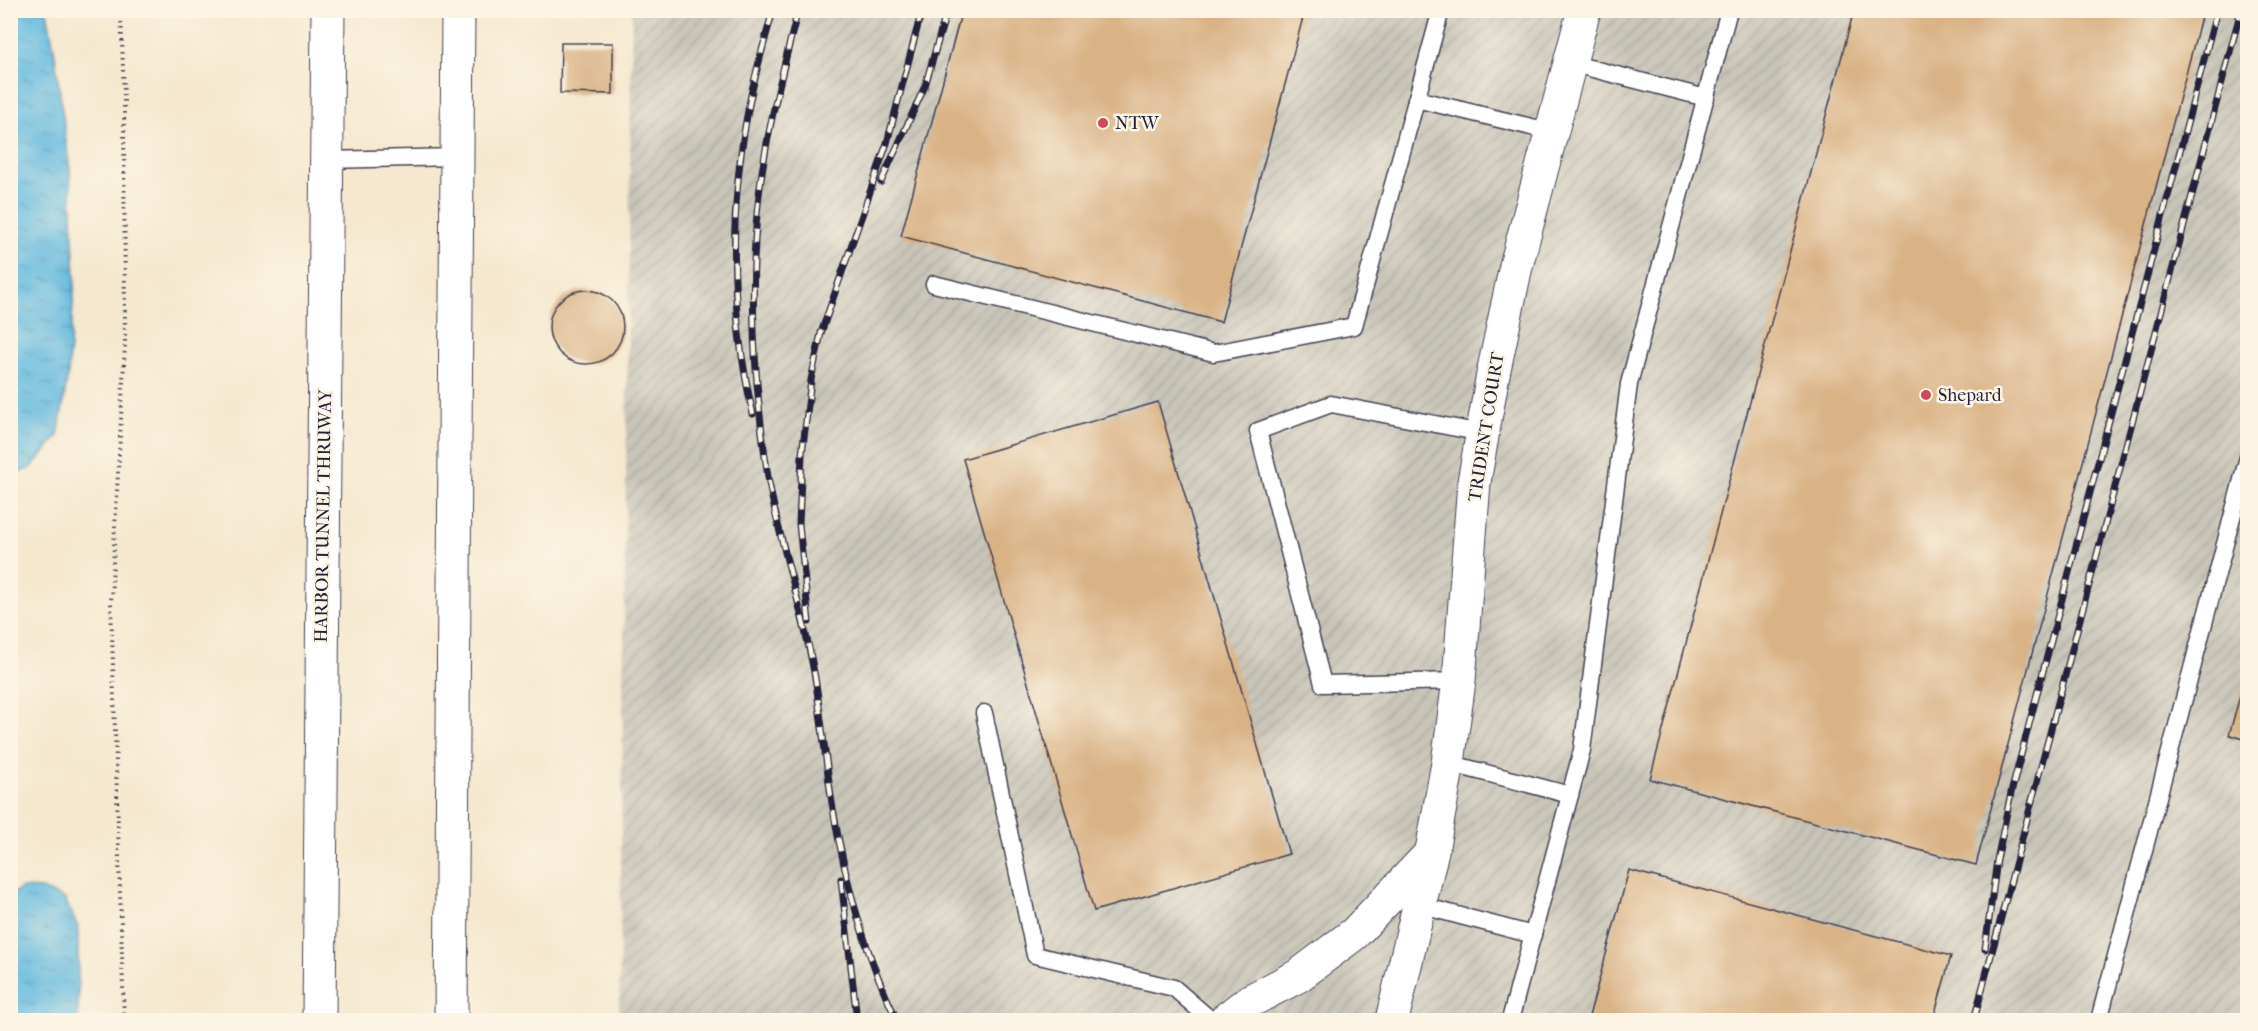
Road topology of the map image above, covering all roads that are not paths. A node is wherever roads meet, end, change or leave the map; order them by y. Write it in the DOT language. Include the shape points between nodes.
graph roads {
  1 [pos="328,10"];
  2 [pos="458,10"];
  3 [pos="1441,10"];
  4 [pos="1584,10"];
  5 [pos="1729,10"];
  6 [pos="1570,63"];
  7 [pos="1416,99"];
  8 [pos="1706,99"];
  9 [pos="1552,132"];
  10 [pos="456,158"];
  11 [pos="326,160"];
  12 [pos="934,284"];
  13 [pos="1482,433"];
  14 [pos="2247,457"];
  15 [pos="1459,681"];
  16 [pos="984,713"];
  17 [pos="1448,763"];
  18 [pos="1570,795"];
  19 [pos="1432,851"];
  20 [pos="1419,905"];
  21 [pos="1533,935"];
  22 [pos="319,1020"];
  23 [pos="451,1020"];
  24 [pos="1211,1020"];
  25 [pos="1226,1020"];
  26 [pos="1392,1020"];
  27 [pos="1510,1020"];
  28 [pos="2099,1020"];
  1 -- 11 [label="main road, HARBOR TUNNEL THRUWAY"];
  2 -- 10 [label="main road"];
  3 -- 7 [label="lane"];
  4 -- 6 [label="main road, TRIDENT COURT"];
  5 -- 8 [label="lane"];
  6 -- 8 [label="lane"];
  6 -- 9 [label="main road, TRIDENT COURT"];
  7 -- 9 [label="lane"];
  7 -- 12 [label="lane" via="1354,326 1214,353"];
  8 -- 18 [label="lane" via="1629,384 1582,750"];
  9 -- 13 [label="main road, TRIDENT COURT" via="1516,266"];
  10 -- 11 [label="lane"];
  10 -- 23 [label="main road"];
  11 -- 22 [label="main road, HARBOR TUNNEL THRUWAY"];
  13 -- 15 [label="main road, TRIDENT COURT" via="1474,482"];
  13 -- 15 [label="lane" via="1331,404 1258,431 1323,684"];
  14 -- 28 [label="lane"];
  15 -- 17 [label="main road, TRIDENT COURT"];
  16 -- 24 [label="lane" via="1035,955 1174,988"];
  17 -- 18 [label="lane"];
  17 -- 19 [label="main road, TRIDENT COURT"];
  18 -- 21 [label="lane"];
  19 -- 20 [label="main road, TRIDENT COURT"];
  19 -- 25 [label="main road" via="1354,934 1298,976 1248,1002"];
  20 -- 21 [label="lane"];
  20 -- 26 [label="main road, TRIDENT COURT"];
  21 -- 27 [label="lane"];
}
